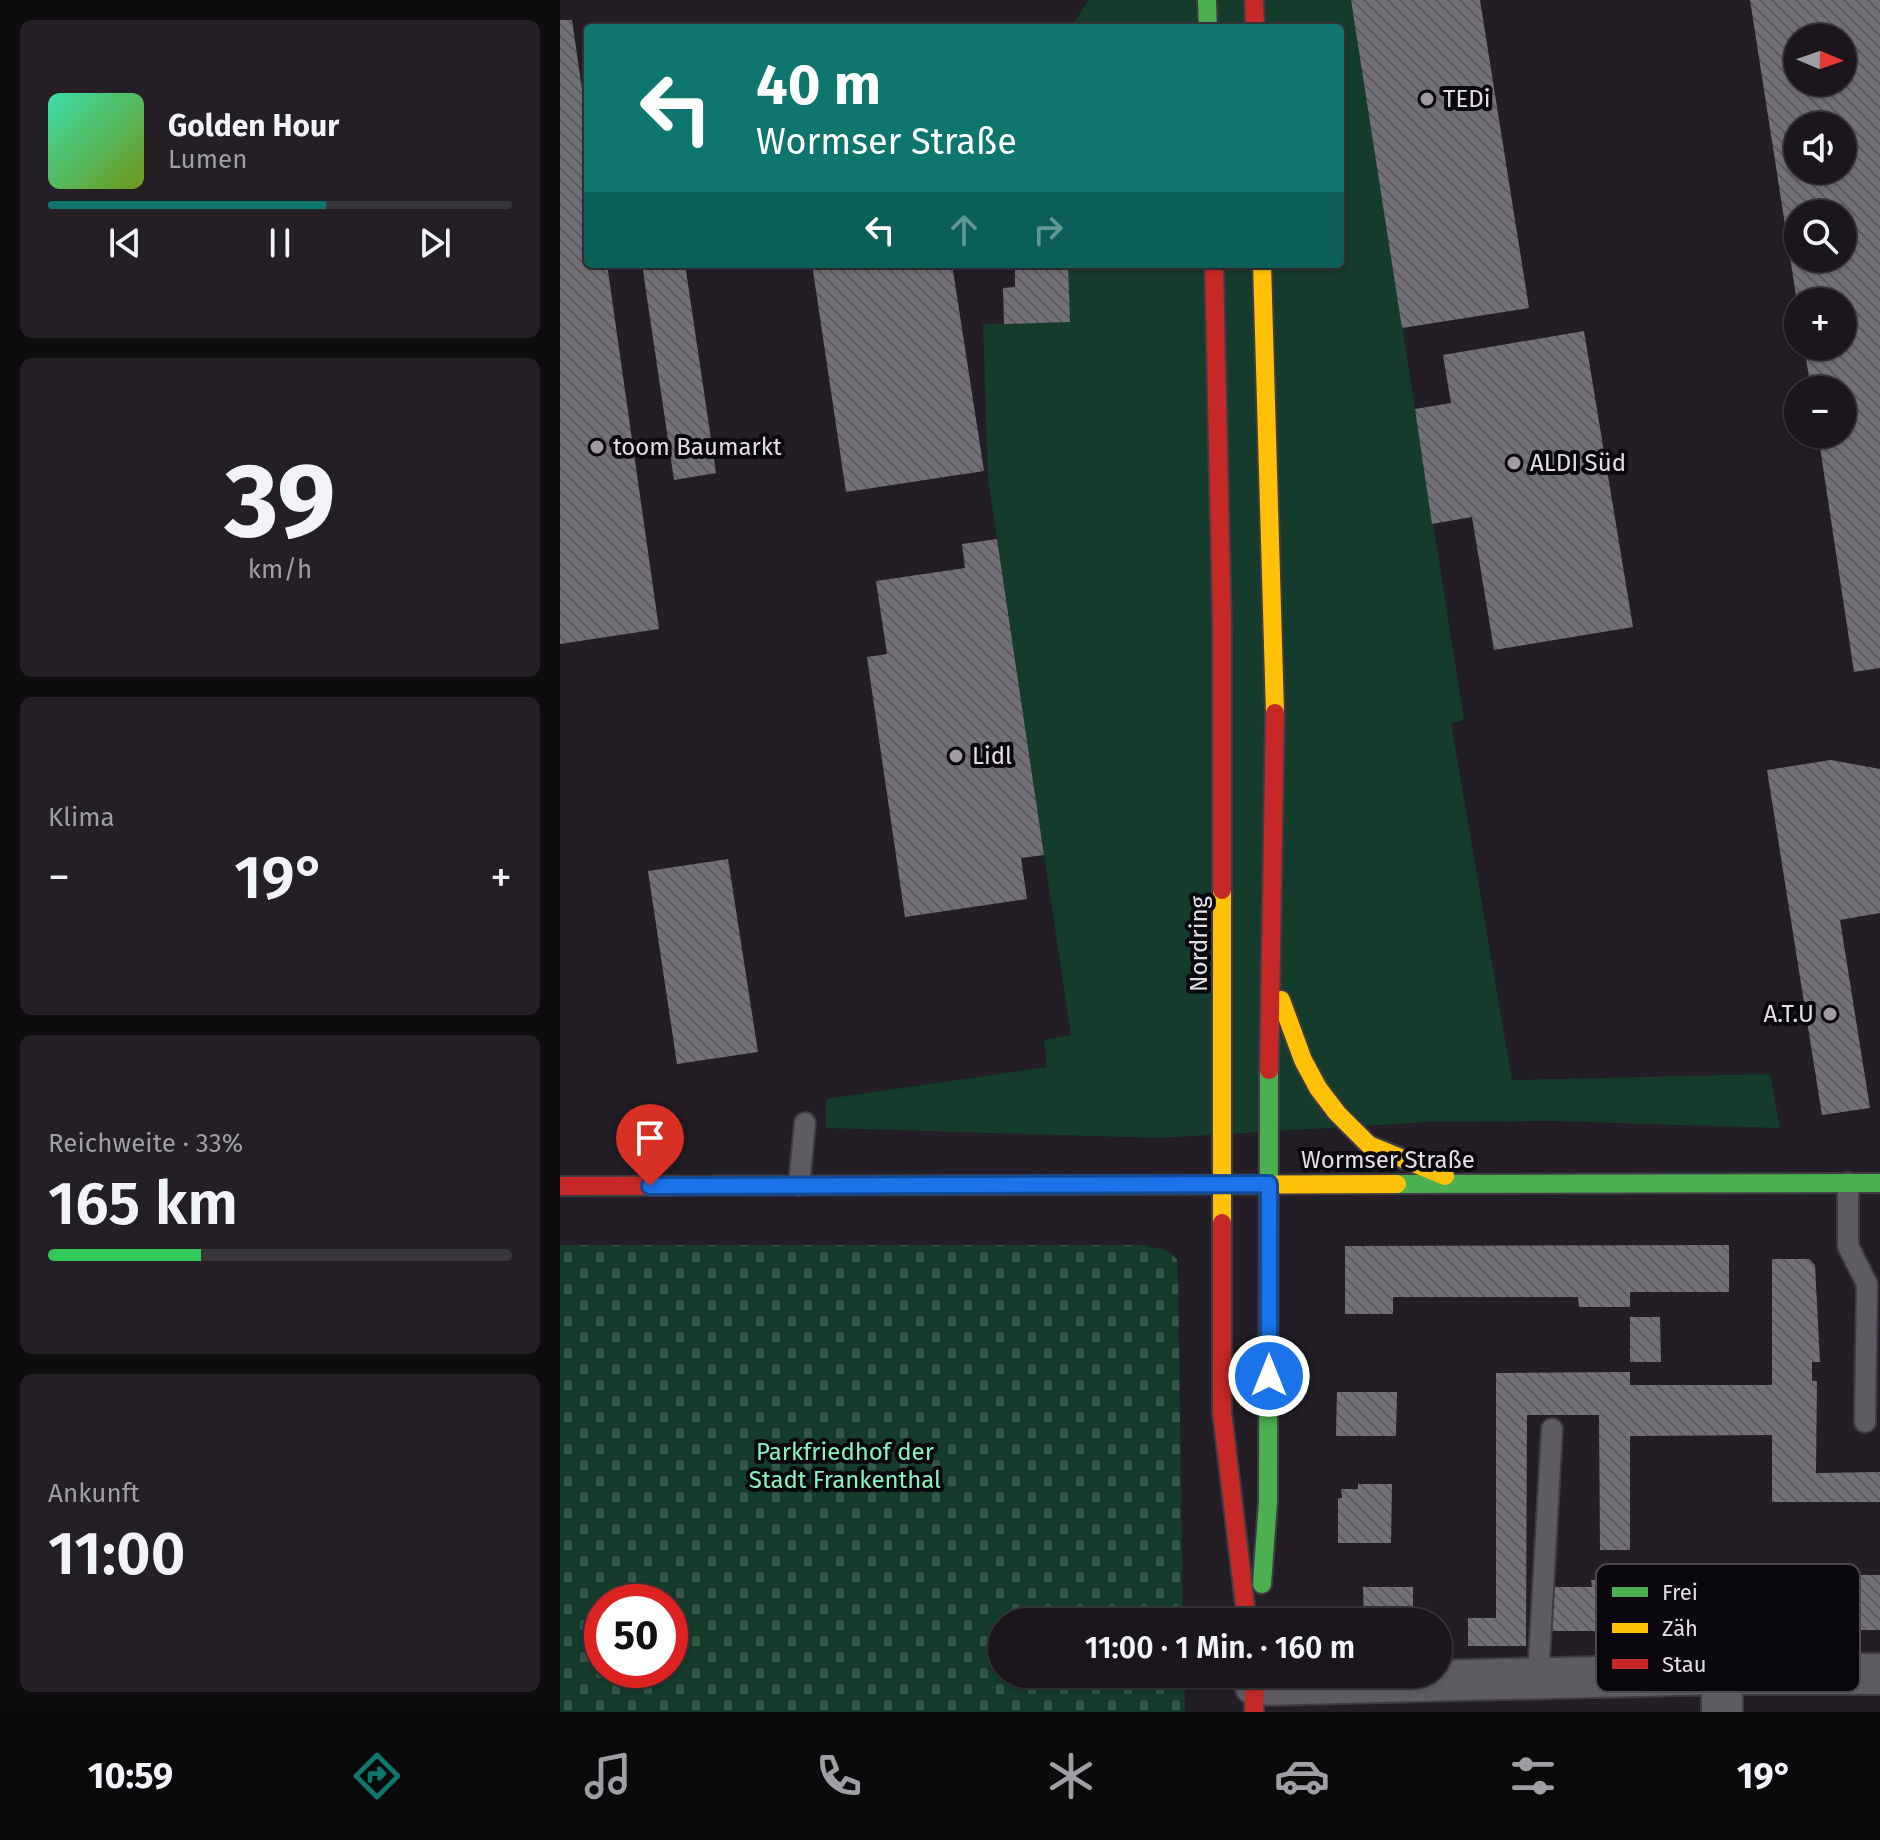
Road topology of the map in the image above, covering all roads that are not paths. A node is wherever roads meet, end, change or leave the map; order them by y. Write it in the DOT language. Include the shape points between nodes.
graph roads {
  1 [pos="1207,0"];
  2 [pos="1254,0"];
  3 [pos="1208,24"];
  4 [pos="1255,24"];
  5 [pos="1214,268"];
  6 [pos="1262,268"];
  7 [pos="1273,971"];
  8 [pos="805,1123"];
  9 [pos="1848,1183"];
  10 [pos="1880,1183"];
  11 [pos="1222,1184"];
  12 [pos="1269,1184"];
  13 [pos="1464,1184"];
  14 [pos="799,1185"];
  15 [pos="560,1186"];
  16 [pos="1865,1422"];
  17 [pos="1552,1429"];
  18 [pos="1245,1608"];
  19 [pos="1260,1608"];
  20 [pos="1880,1674"];
  21 [pos="1860,1676"];
  22 [pos="1538,1678"];
  23 [pos="1452,1680"];
  24 [pos="1596,1683"];
  1 -- 3 [label="main road"];
  2 -- 4 [label="main road"];
  5 -- 11 [label="main road, Nordring" via="1222,626"];
  6 -- 7 [label="main road" via="1275,693"];
  7 -- 12 [label="main road"];
  7 -- 13 [label="main road" via="1303,1060 1337,1113 1369,1145"];
  8 -- 14 [label="lane"];
  9 -- 10 [label="main road, Wormser Straße"];
  9 -- 13 [label="main road, Wormser Straße"];
  9 -- 16 [label="lane" via="1848,1246 1867,1284"];
  11 -- 12 [label="main road, Wormser Straße"];
  11 -- 14 [label="main road, Wormser Straße"];
  11 -- 18 [label="main road, Nordring" via="1222,1412"];
  12 -- 13 [label="main road, Wormser Straße"];
  12 -- 19 [label="main road" via="1268,1501"];
  14 -- 15 [label="main road, Wormser Straße"];
  17 -- 22 [label="lane"];
  20 -- 21 [label="street"];
  22 -- 23 [label="street"];
  22 -- 24 [label="street"];
}
